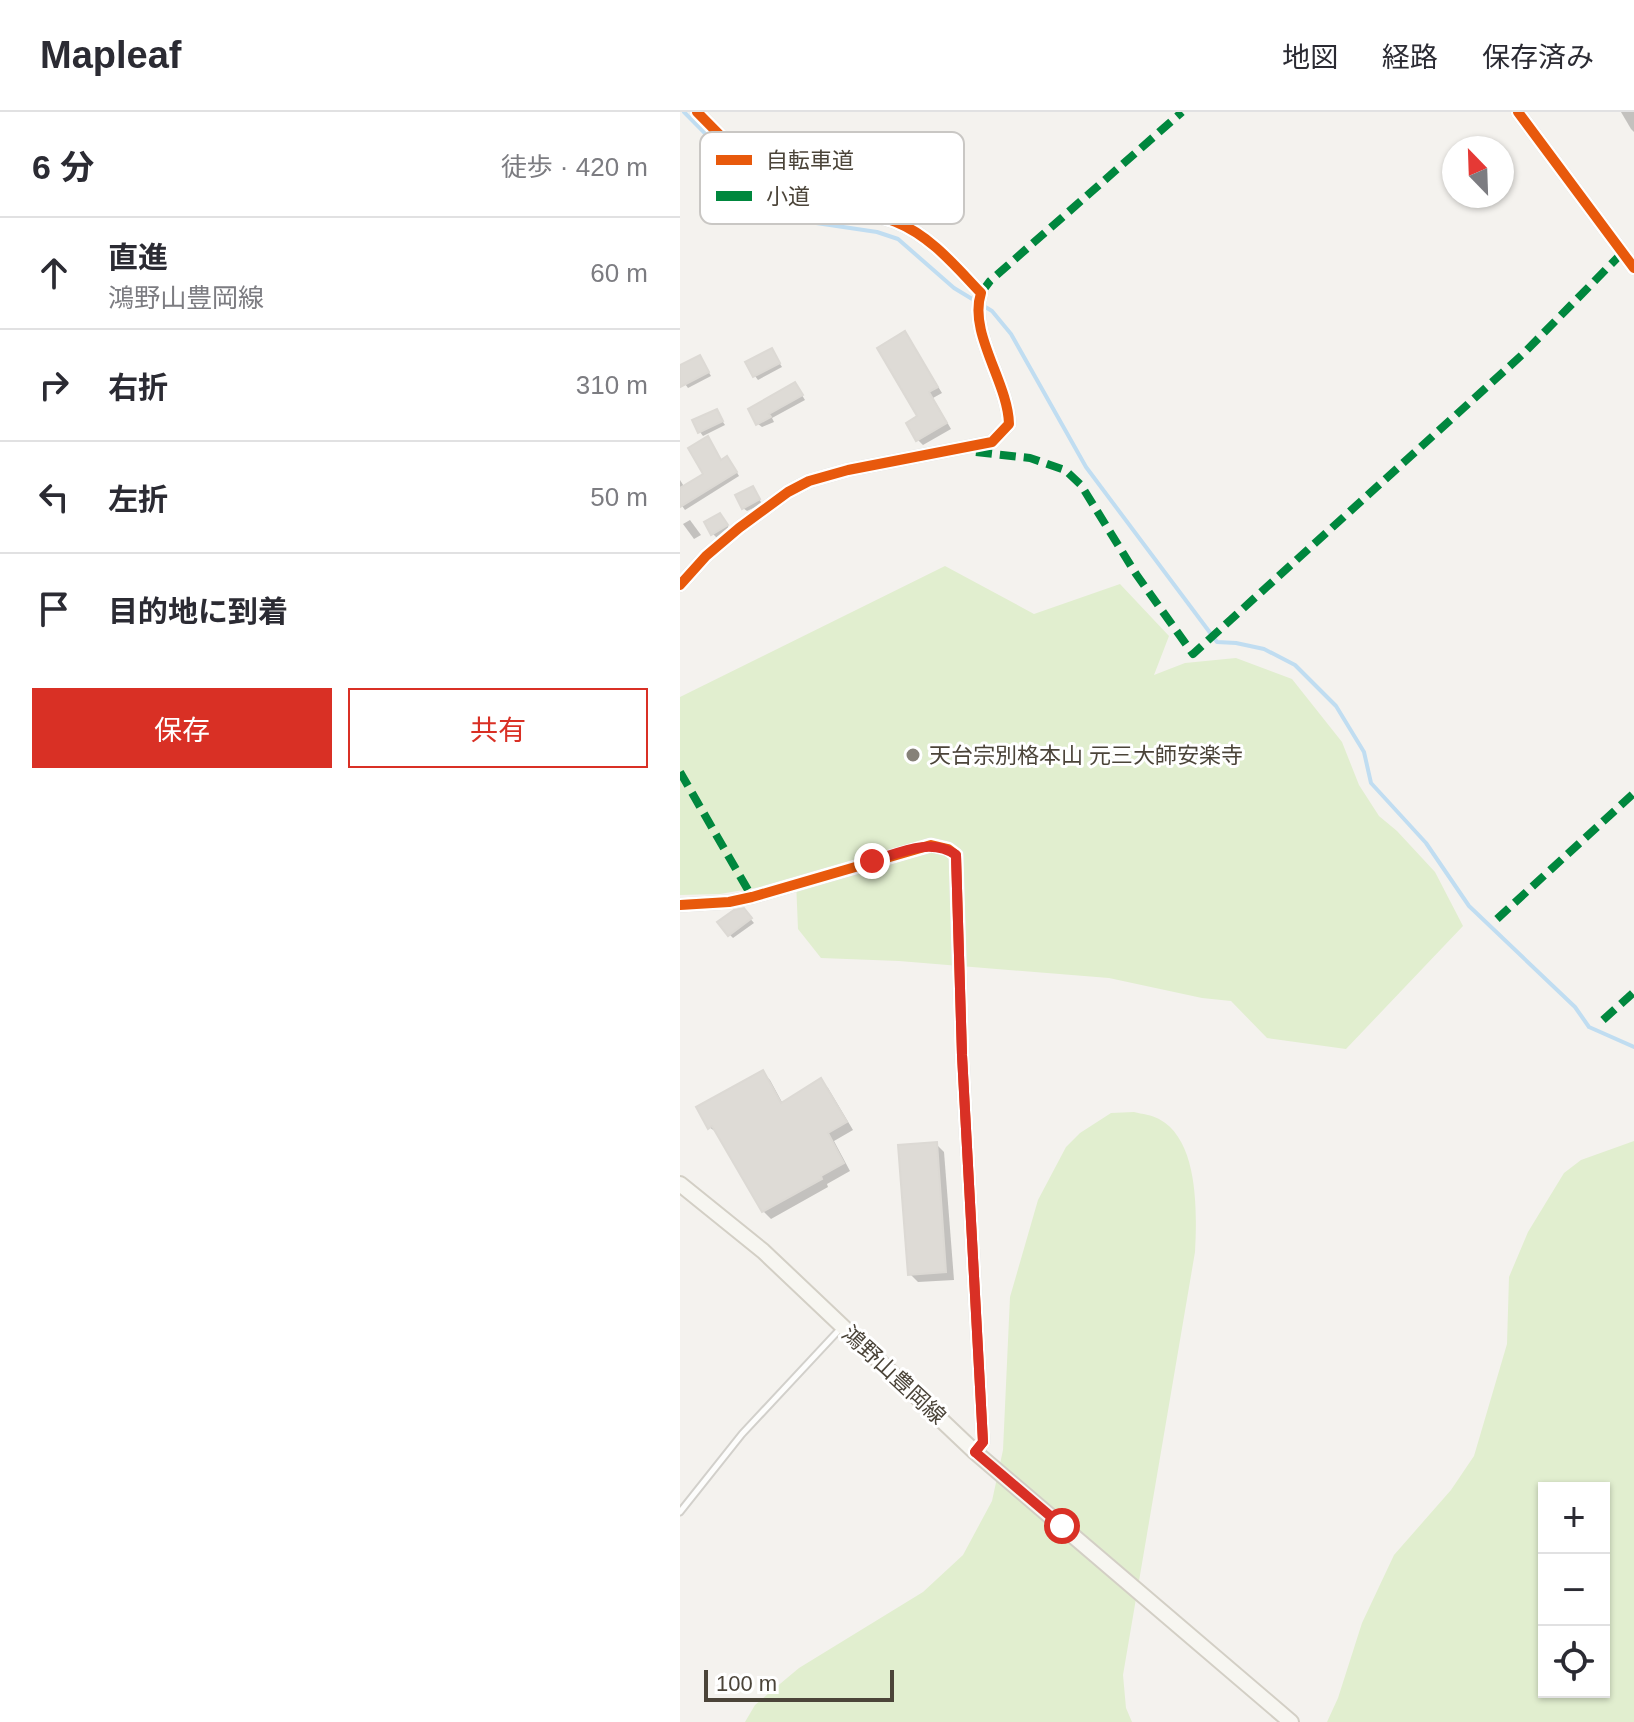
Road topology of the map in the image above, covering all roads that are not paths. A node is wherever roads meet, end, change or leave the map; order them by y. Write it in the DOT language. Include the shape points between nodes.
graph roads {
  1 [pos="697,112"];
  2 [pos="1518,112"];
  3 [pos="717,132"];
  4 [pos="899,224"];
  5 [pos="1634,268"];
  6 [pos="680,585"];
  7 [pos="680,905"];
  8 [pos="680,1184"];
  9 [pos="842,1327"];
  10 [pos="975,1452"];
  11 [pos="680,1512"];
  12 [pos="1291,1722"];
  1 -- 3 [label="street"];
  2 -- 5 [label="street"];
  4 -- 6 [label="street" via="938,248 981,293 977,305 983,336 1009,424 992,442 809,481 739,528"];
  7 -- 10 [label="street" via="752,897 931,845 956,855 983,1442"];
  8 -- 9 [label="main road, 鴻野山豊岡線" via="763,1251"];
  9 -- 10 [label="main road, 鴻野山豊岡線"];
  9 -- 11 [label="lane" via="742,1434"];
  10 -- 12 [label="main road, 鴻野山豊岡線"];
}
